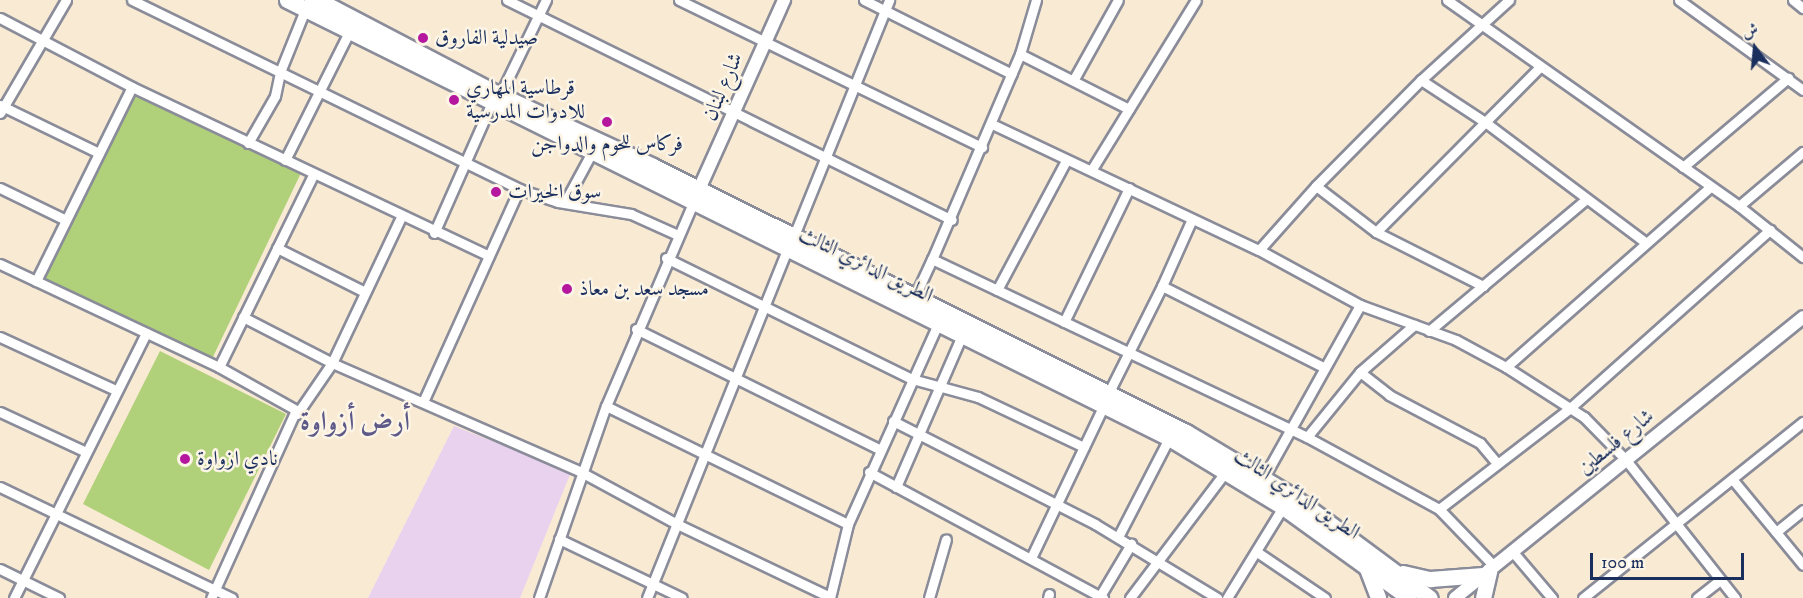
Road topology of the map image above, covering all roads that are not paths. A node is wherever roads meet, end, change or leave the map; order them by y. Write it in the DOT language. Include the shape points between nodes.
graph roads {
  1 [pos="66,0"];
  2 [pos="132,0"];
  3 [pos="286,0"];
  4 [pos="318,0"];
  5 [pos="546,0"];
  6 [pos="679,0"];
  7 [pos="784,0"];
  8 [pos="864,0"];
  9 [pos="889,0"];
  10 [pos="1036,0"];
  11 [pos="1118,0"];
  12 [pos="1196,0"];
  13 [pos="1447,0"];
  14 [pos="1509,0"];
  15 [pos="1678,0"];
  16 [pos="1793,0"];
  17 [pos="512,1"];
  18 [pos="307,4"];
  19 [pos="1803,8"];
  20 [pos="884,10"];
  21 [pos="538,16"];
  22 [pos="0,18"];
  23 [pos="1481,25"];
  24 [pos="349,32"];
  25 [pos="44,42"];
  26 [pos="763,42"];
  27 [pos="1020,54"];
  28 [pos="1540,67"];
  29 [pos="280,72"];
  30 [pos="1012,74"];
  31 [pos="1788,78"];
  32 [pos="1074,79"];
  33 [pos="1421,80"];
  34 [pos="854,86"];
  35 [pos="132,87"];
  36 [pos="318,90"];
  37 [pos="1803,90"];
  38 [pos="496,99"];
  39 [pos="1,108"];
  40 [pos="1129,109"];
  41 [pos="734,114"];
  42 [pos="1485,122"];
  43 [pos="992,124"];
  44 [pos="248,143"];
  45 [pos="982,147"];
  46 [pos="592,152"];
  47 [pos="99,153"];
  48 [pos="1803,153"];
  49 [pos="825,158"];
  50 [pos="285,160"];
  51 [pos="1066,161"];
  52 [pos="467,163"];
  53 [pos="1683,167"];
  54 [pos="1092,169"];
  55 [pos="313,175"];
  56 [pos="1316,186"];
  57 [pos="1710,187"];
  58 [pos="0,188"];
  59 [pos="1129,188"];
  60 [pos="519,189"];
  61 [pos="696,197"];
  62 [pos="1585,200"];
  63 [pos="565,202"];
  64 [pos="1739,206"];
  65 [pos="401,217"];
  66 [pos="1192,219"];
  67 [pos="66,220"];
  68 [pos="952,220"];
  69 [pos="1770,230"];
  70 [pos="1376,232"];
  71 [pos="434,233"];
  72 [pos="678,235"];
  73 [pos="1646,243"];
  74 [pos="790,244"];
  75 [pos="277,248"];
  76 [pos="1259,250"];
  77 [pos="1801,251"];
  78 [pos="487,255"];
  79 [pos="666,258"];
  80 [pos="932,259"];
  81 [pos="0,264"];
  82 [pos="36,281"];
  83 [pos="1162,286"];
  84 [pos="1483,286"];
  85 [pos="997,290"];
  86 [pos="365,292"];
  87 [pos="914,298"];
  88 [pos="1360,305"];
  89 [pos="763,309"];
  90 [pos="243,317"];
  91 [pos="1803,317"];
  92 [pos="1064,322"];
  93 [pos="938,324"];
  94 [pos="1414,325"];
  95 [pos="636,329"];
  96 [pos="1429,331"];
  97 [pos="146,333"];
  98 [pos="962,335"];
  99 [pos="0,337"];
  100 [pos="1131,351"];
  101 [pos="332,363"];
  102 [pos="219,367"];
  103 [pos="1506,367"];
  104 [pos="1326,368"];
  105 [pos="1360,372"];
  106 [pos="912,379"];
  107 [pos="737,381"];
  108 [pos="937,387"];
  109 [pos="116,390"];
  110 [pos="1107,399"];
  111 [pos="423,402"];
  112 [pos="606,406"];
  113 [pos="1570,408"];
  114 [pos="0,412"];
  115 [pos="297,414"];
  116 [pos="893,421"];
  117 [pos="1803,422"];
  118 [pos="1292,431"];
  119 [pos="917,434"];
  120 [pos="1307,437"];
  121 [pos="1169,438"];
  122 [pos="1084,447"];
  123 [pos="879,449"];
  124 [pos="86,452"];
  125 [pos="706,455"];
  126 [pos="1626,460"];
  127 [pos="1497,464"];
  128 [pos="1226,471"];
  129 [pos="581,472"];
  130 [pos="869,472"];
  131 [pos="1264,477"];
  132 [pos="1733,480"];
  133 [pos="0,487"];
  134 [pos="896,487"];
  135 [pos="1053,505"];
  136 [pos="1283,507"];
  137 [pos="1439,509"];
  138 [pos="1803,510"];
  139 [pos="56,514"];
  140 [pos="848,524"];
  141 [pos="1676,524"];
  142 [pos="679,525"];
  143 [pos="1776,532"];
  144 [pos="1118,537"];
  145 [pos="559,539"];
  146 [pos="946,539"];
  147 [pos="1131,544"];
  148 [pos="1512,551"];
  149 [pos="1257,552"];
  150 [pos="1031,558"];
  151 [pos="1156,559"];
  152 [pos="1803,565"];
  153 [pos="1366,566"];
  154 [pos="0,569"];
  155 [pos="1489,571"];
  156 [pos="1398,572"];
  157 [pos="22,580"];
  158 [pos="1720,580"];
  159 [pos="653,584"];
  160 [pos="213,594"];
  161 [pos="1101,597"];
  162 [pos="14,598"];
  163 [pos="59,598"];
  164 [pos="232,598"];
  165 [pos="539,598"];
  166 [pos="647,598"];
  167 [pos="682,598"];
  168 [pos="830,598"];
  169 [pos="929,598"];
  170 [pos="1130,598"];
  171 [pos="1217,598"];
  172 [pos="1227,598"];
  173 [pos="1325,598"];
  174 [pos="1378,598"];
  175 [pos="1408,598"];
  176 [pos="1430,598"];
  177 [pos="1455,598"];
  178 [pos="1483,598"];
  179 [pos="1552,598"];
  180 [pos="1584,598"];
  181 [pos="1697,598"];
  182 [pos="1735,598"];
  1 -- 25 [label="street"];
  2 -- 29 [label="street"];
  3 -- 18 [label="highway, الطريق الدائري الثالث"];
  4 -- 38 [label="highway, الطريق الدائري الثالث"];
  5 -- 21 [label="street"];
  6 -- 26 [label="street"];
  7 -- 26 [label="street, شارع لبنان"];
  8 -- 20 [label="street"];
  9 -- 20 [label="street"];
  10 -- 27 [label="street"];
  11 -- 32 [label="street"];
  12 -- 40 [label="street"];
  13 -- 23 [label="street"];
  14 -- 23 [label="street"];
  15 -- 31 [label="street"];
  16 -- 19 [label="street"];
  17 -- 21 [label="street"];
  18 -- 24 [label="highway, الطريق الدائري الثالث"];
  18 -- 29 [label="street"];
  20 -- 30 [label="street"];
  20 -- 34 [label="street"];
  21 -- 38 [label="street"];
  21 -- 41 [label="street"];
  22 -- 25 [label="street"];
  23 -- 28 [label="street"];
  23 -- 33 [label="street"];
  24 -- 36 [label="street"];
  24 -- 38 [label="highway, الطريق الدائري الثالث"];
  25 -- 35 [label="street"];
  25 -- 39 [label="street"];
  26 -- 34 [label="street"];
  26 -- 41 [label="street, شارع لبنان"];
  27 -- 30 [label="street"];
  27 -- 32 [label="street"];
  28 -- 42 [label="street"];
  28 -- 53 [label="street"];
  29 -- 36 [label="street"];
  29 -- 44 [label="street" via="275,96"];
  30 -- 43 [label="street"];
  31 -- 37 [label="street"];
  31 -- 53 [label="street"];
  32 -- 40 [label="street"];
  33 -- 42 [label="street"];
  33 -- 56 [label="street"];
  34 -- 45 [label="street"];
  34 -- 49 [label="street"];
  35 -- 44 [label="street"];
  35 -- 47 [label="street"];
  36 -- 50 [label="street"];
  36 -- 52 [label="street"];
  38 -- 46 [label="highway, الطريق الدائري الثالث"];
  38 -- 52 [label="street"];
  38 -- 61 [label="highway, الطريق الدائري الثالث"];
  39 -- 47 [label="street"];
  40 -- 54 [label="street"];
  41 -- 49 [label="street"];
  41 -- 61 [label="street, شارع لبنان"];
  42 -- 62 [label="street"];
  42 -- 70 [label="street"];
  43 -- 45 [label="street"];
  43 -- 51 [label="street"];
  44 -- 50 [label="street"];
  45 -- 68 [label="street"];
  46 -- 61 [label="highway, الطريق الدائري الثالث"];
  46 -- 63 [label="street"];
  47 -- 67 [label="street"];
  48 -- 64 [label="street"];
  49 -- 68 [label="street"];
  49 -- 74 [label="street"];
  50 -- 55 [label="street"];
  51 -- 54 [label="street"];
  51 -- 85 [label="street"];
  52 -- 60 [label="street"];
  52 -- 71 [label="street"];
  53 -- 57 [label="street"];
  54 -- 59 [label="street"];
  55 -- 65 [label="street"];
  55 -- 75 [label="street"];
  56 -- 70 [label="street"];
  56 -- 76 [label="street"];
  57 -- 64 [label="street"];
  57 -- 73 [label="street"];
  58 -- 67 [label="street"];
  59 -- 66 [label="street"];
  59 -- 92 [label="street"];
  60 -- 63 [label="street"];
  60 -- 78 [label="street"];
  61 -- 72 [label="street"];
  61 -- 74 [label="highway, الطريق الدائري الثالث"];
  62 -- 73 [label="street"];
  62 -- 84 [label="street"];
  63 -- 72 [label="street" via="631,214"];
  64 -- 69 [label="street"];
  65 -- 71 [label="street"];
  65 -- 86 [label="street"];
  66 -- 76 [label="street"];
  66 -- 83 [label="street"];
  67 -- 82 [label="street"];
  68 -- 80 [label="street"];
  69 -- 77 [label="street"];
  69 -- 113 [label="street"];
  70 -- 84 [label="street"];
  71 -- 78 [label="street"];
  72 -- 79 [label="street"];
  73 -- 103 [label="street"];
  74 -- 87 [label="highway, الطريق الدائري الثالث"];
  74 -- 89 [label="street"];
  74 -- 93 [label="highway, الطريق الدائري الثالث"];
  75 -- 86 [label="street"];
  75 -- 90 [label="street"];
  76 -- 88 [label="street"];
  78 -- 111 [label="street"];
  79 -- 89 [label="street"];
  79 -- 95 [label="street"];
  80 -- 85 [label="street"];
  80 -- 87 [label="street"];
  81 -- 82 [label="street"];
  82 -- 97 [label="street"];
  83 -- 100 [label="street"];
  83 -- 104 [label="street"];
  84 -- 96 [label="street"];
  85 -- 92 [label="street"];
  86 -- 101 [label="street"];
  87 -- 110 [label="highway, الطريق الدائري الثالث"];
  88 -- 94 [label="street"];
  88 -- 104 [label="street"];
  89 -- 106 [label="street"];
  89 -- 107 [label="street"];
  90 -- 101 [label="street"];
  90 -- 102 [label="street"];
  91 -- 126 [label="street, شارع فلسطين"];
  92 -- 100 [label="street"];
  93 -- 98 [label="highway, الطريق الدائري الثالث"];
  93 -- 106 [label="street"];
  94 -- 96 [label="street"];
  94 -- 105 [label="street"];
  95 -- 107 [label="street"];
  95 -- 112 [label="street"];
  96 -- 103 [label="street"];
  97 -- 102 [label="street"];
  97 -- 109 [label="street"];
  98 -- 108 [label="street"];
  98 -- 110 [label="highway, الطريق الدائري الثالث"];
  99 -- 109 [label="street"];
  100 -- 110 [label="street"];
  100 -- 118 [label="street"];
  101 -- 111 [label="street"];
  101 -- 115 [label="street"];
  102 -- 115 [label="street" via="293,406"];
  103 -- 113 [label="street"];
  104 -- 118 [label="street"];
  105 -- 120 [label="street"];
  105 -- 127 [label="street" via="1389,395 1480,443"];
  106 -- 108 [label="street"];
  106 -- 116 [label="street"];
  107 -- 123 [label="street"];
  107 -- 125 [label="street"];
  108 -- 119 [label="street"];
  108 -- 122 [label="street" via="978,398"];
  109 -- 124 [label="street"];
  110 -- 121 [label="highway, الطريق الدائري الثالث"];
  110 -- 122 [label="street"];
  110 -- 131 [label="highway, الطريق الدائري الثالث"];
  111 -- 129 [label="street"];
  112 -- 125 [label="street"];
  112 -- 129 [label="street"];
  113 -- 126 [label="street"];
  113 -- 127 [label="street"];
  114 -- 124 [label="street"];
  115 -- 160 [label="street"];
  116 -- 119 [label="street"];
  116 -- 123 [label="street"];
  117 -- 132 [label="street"];
  118 -- 120 [label="street"];
  118 -- 131 [label="street"];
  119 -- 134 [label="street"];
  119 -- 135 [label="street"];
  120 -- 137 [label="street"];
  121 -- 128 [label="highway, الطريق الدائري الثالث"];
  121 -- 144 [label="street"];
  122 -- 135 [label="street"];
  123 -- 130 [label="street"];
  124 -- 139 [label="street"];
  125 -- 140 [label="street"];
  125 -- 142 [label="street"];
  126 -- 141 [label="street"];
  126 -- 148 [label="street, شارع فلسطين"];
  127 -- 137 [label="street"];
  128 -- 136 [label="highway, الطريق الدائري الثالث"];
  128 -- 151 [label="street"];
  129 -- 142 [label="street"];
  129 -- 145 [label="street"];
  130 -- 134 [label="street"];
  130 -- 140 [label="street"];
  131 -- 156 [label="highway, الطريق الدائري الثالث"];
  132 -- 141 [label="street"];
  132 -- 143 [label="street"];
  133 -- 139 [label="street"];
  134 -- 150 [label="street"];
  135 -- 144 [label="street"];
  135 -- 150 [label="street"];
  136 -- 149 [label="street"];
  136 -- 153 [label="highway, الطريق الدائري الثالث"];
  137 -- 155 [label="street"];
  138 -- 143 [label="street"];
  139 -- 157 [label="street"];
  139 -- 160 [label="street"];
  140 -- 168 [label="street"];
  141 -- 158 [label="street"];
  141 -- 180 [label="street"];
  142 -- 159 [label="street"];
  142 -- 168 [label="street"];
  143 -- 152 [label="street"];
  144 -- 147 [label="street"];
  145 -- 159 [label="street"];
  145 -- 165 [label="street"];
  146 -- 169 [label="street"];
  147 -- 151 [label="street"];
  147 -- 161 [label="street"];
  148 -- 155 [label="street, شارع فلسطين"];
  148 -- 179 [label="street"];
  149 -- 172 [label="street"];
  149 -- 173 [label="street"];
  150 -- 161 [label="street"];
  151 -- 170 [label="street"];
  151 -- 171 [label="street"];
  153 -- 174 [label="highway"];
  153 -- 175 [label="highway, الطريق الدائري الثالث"];
  154 -- 157 [label="street"];
  155 -- 156 [label="highway" via="1430,579"];
  155 -- 177 [label="street, شارع فلسطين"];
  155 -- 178 [label="highway"];
  156 -- 176 [label="highway, الطريق الدائري الثالث"];
  157 -- 162 [label="street"];
  157 -- 163 [label="street"];
  158 -- 181 [label="street"];
  158 -- 182 [label="street"];
  159 -- 166 [label="street"];
  159 -- 167 [label="street"];
  160 -- 164 [label="street"];
}
